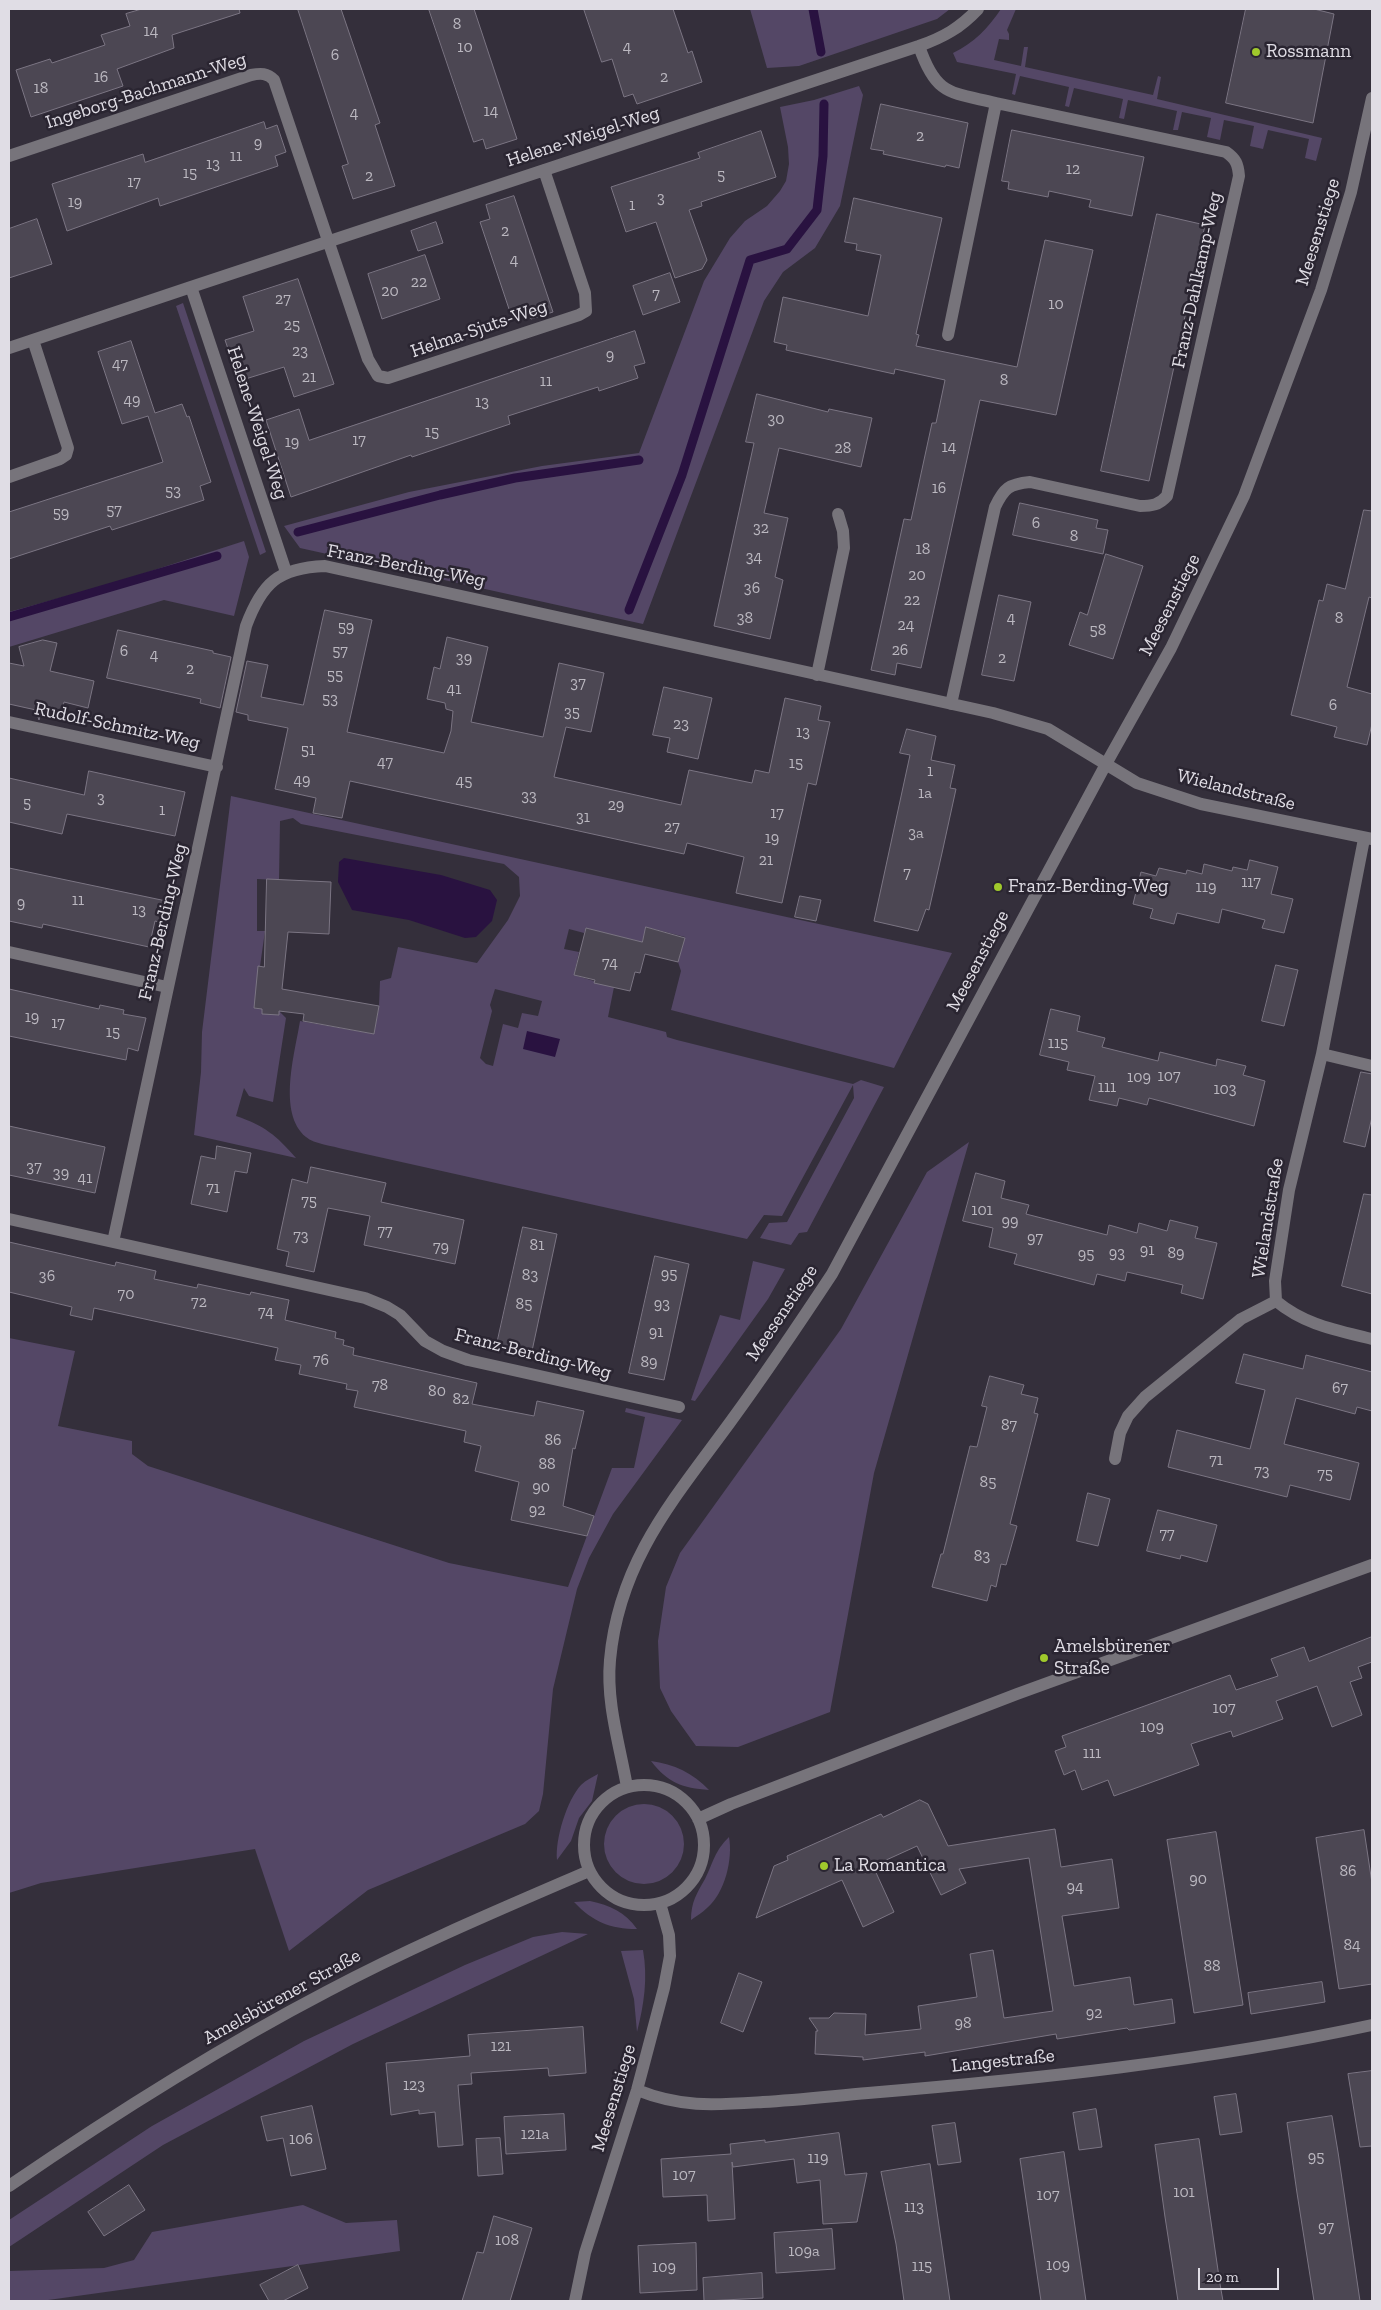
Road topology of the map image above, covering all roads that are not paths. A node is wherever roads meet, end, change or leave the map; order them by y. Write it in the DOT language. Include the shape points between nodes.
graph roads {
  1 [pos="978,9"];
  2 [pos="919,46"];
  3 [pos="1372,98"];
  4 [pos="996,103"];
  5 [pos="9,156"];
  6 [pos="544,170"];
  7 [pos="328,242"];
  8 [pos="192,287"];
  9 [pos="948,335"];
  10 [pos="33,340"];
  11 [pos="9,348"];
  12 [pos="9,477"];
  13 [pos="838,514"];
  14 [pos="286,572"];
  15 [pos="817,675"];
  16 [pos="951,704"];
  17 [pos="9,722"];
  18 [pos="1106,764"];
  19 [pos="217,767"];
  20 [pos="1368,839"];
  21 [pos="9,952"];
  22 [pos="167,987"];
  23 [pos="1322,1054"];
  24 [pos="1372,1066"];
  25 [pos="9,1219"];
  26 [pos="113,1242"];
  27 [pos="1276,1301"];
  28 [pos="1372,1339"];
  29 [pos="679,1407"];
  30 [pos="1114,1459"];
  31 [pos="1372,1564"];
  32 [pos="627,1787"];
  33 [pos="698,1819"];
  34 [pos="589,1871"];
  35 [pos="660,1903"];
  36 [pos="1372,2025"];
  37 [pos="636,2090"];
  38 [pos="9,2186"];
  39 [pos="575,2301"];
  1 -- 2 [label="street, Helene-Weigel-Weg" via="963,25"];
  2 -- 4 [label="street, Franz-Dahlkamp-Weg" via="939,85 951,93"];
  2 -- 6 [label="street, Helene-Weigel-Weg"];
  3 -- 18 [label="street, Meesenstiege" via="1351,192 1321,290 1244,496 1170,648"];
  4 -- 9 [label="street"];
  4 -- 16 [label="street, Franz-Dahlkamp-Weg" via="1226,152 1234,157 1238,166 1235,194 1167,496 1161,503 1140,506 1030,482 1016,484 1003,491 995,507"];
  5 -- 7 [label="street, Ingeborg-Bachmann-Weg" via="251,74 269,75 274,80"];
  6 -- 7 [label="street, Helene-Weigel-Weg"];
  6 -- 7 [label="street, Helma-Sjuts-Weg" via="585,293 586,311 403,374 388,378 378,376 372,368"];
  7 -- 8 [label="street, Helene-Weigel-Weg"];
  8 -- 10 [label="street, Helene-Weigel-Weg"];
  8 -- 14 [label="street, Helene-Weigel-Weg"];
  10 -- 11 [label="street, Helene-Weigel-Weg"];
  10 -- 12 [label="street" via="68,448 60,460"];
  13 -- 15 [label="street" via="844,548"];
  14 -- 15 [label="street, Franz-Berding-Weg" via="326,566"];
  14 -- 19 [label="street, Franz-Berding-Weg" via="258,598 246,626"];
  15 -- 16 [label="street, Franz-Berding-Weg"];
  16 -- 18 [label="street, Franz-Berding-Weg" via="1048,729"];
  17 -- 19 [label="street, Rudolf-Schmitz-Weg"];
  18 -- 20 [label="street, Wielandstraße" via="1137,784 1201,804"];
  18 -- 32 [label="street, Meesenstiege" via="832,1274 642,1548 624,1589 610,1662 612,1708"];
  19 -- 22 [label="street, Franz-Berding-Weg"];
  20 -- 23 [label="street, Wielandstraße"];
  21 -- 22 [label="street"];
  22 -- 26 [label="street, Franz-Berding-Weg"];
  23 -- 24 [label="street"];
  23 -- 27 [label="street, Wielandstraße" via="1289,1190 1276,1273"];
  25 -- 26 [label="street"];
  26 -- 29 [label="street, Franz-Berding-Weg" via="366,1298 400,1315 425,1341 468,1360"];
  27 -- 28 [label="street, Wielandstraße" via="1291,1314 1312,1324"];
  27 -- 30 [label="street, Wielandstraße" via="1242,1320 1145,1397 1128,1416"];
  31 -- 33 [label="street" via="1008,1698"];
  32 -- 33 [label="street" via="646,1785 666,1790 686,1802"];
  32 -- 34 [label="street" via="595,1809 585,1830 584,1852"];
  33 -- 35 [label="street" via="704,1839 702,1861 693,1880 678,1895"];
  34 -- 35 [label="street" via="599,1886 618,1900 638,1905"];
  34 -- 38 [label="street, Amelsbürener Straße" via="418,1946 328,1991 179,2075"];
  35 -- 37 [label="street, Meesenstiege" via="670,1935 670,1956"];
  36 -- 37 [label="street, Langestraße" via="1252,2049 1146,2064 810,2099 701,2105 658,2098"];
  37 -- 39 [label="street, Meesenstiege" via="585,2253"];
}
